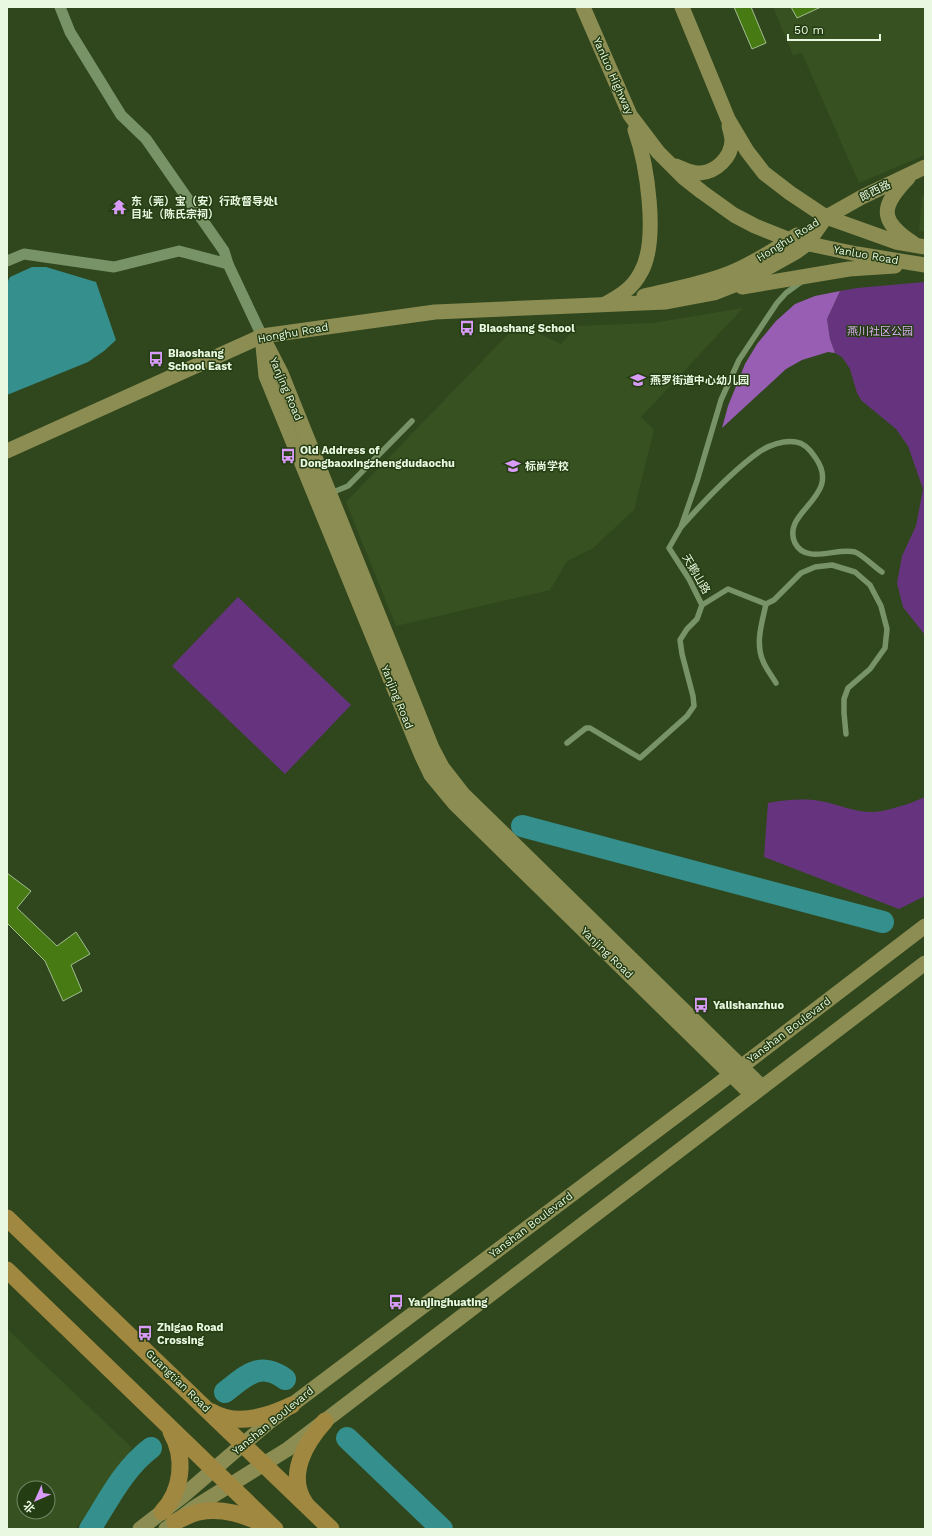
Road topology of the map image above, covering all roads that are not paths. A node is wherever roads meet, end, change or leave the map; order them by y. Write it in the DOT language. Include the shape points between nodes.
graph roads {
  1 [pos="60,7"];
  2 [pos="583,7"];
  3 [pos="682,7"];
  4 [pos="630,115"];
  5 [pos="728,119"];
  6 [pos="666,161"];
  7 [pos="920,169"];
  8 [pos="826,217"];
  9 [pos="790,240"];
  10 [pos="807,244"];
  11 [pos="921,247"];
  12 [pos="7,262"];
  13 [pos="228,264"];
  14 [pos="925,265"];
  15 [pos="811,275"];
  16 [pos="714,293"];
  17 [pos="602,306"];
  18 [pos="262,336"];
  19 [pos="412,421"];
  20 [pos="7,451"];
  21 [pos="328,494"];
  22 [pos="680,528"];
  23 [pos="882,572"];
  24 [pos="766,604"];
  25 [pos="702,605"];
  26 [pos="776,683"];
  27 [pos="846,734"];
  28 [pos="567,743"];
  29 [pos="925,926"];
  30 [pos="925,963"];
  31 [pos="737,1070"];
  32 [pos="757,1091"];
  33 [pos="7,1218"];
  34 [pos="7,1270"];
  35 [pos="292,1405"];
  36 [pos="204,1406"];
  37 [pos="161,1419"];
  38 [pos="324,1421"];
  39 [pos="243,1444"];
  40 [pos="264,1464"];
  41 [pos="214,1470"];
  42 [pos="230,1485"];
  43 [pos="307,1506"];
  44 [pos="168,1521"];
  45 [pos="140,1529"];
  46 [pos="271,1529"];
  47 [pos="276,1529"];
  48 [pos="331,1529"];
  1 -- 13 [label="street" via="70,32 121,115 146,140 224,251"];
  2 -- 4 [label="main road, Yanluo Highway"];
  3 -- 5 [label="main road"];
  4 -- 6 [label="main road, Yanluo Highway"];
  4 -- 17 [label="main road" via="641,146 648,183 650,211 647,257 642,272 634,283 623,294"];
  5 -- 6 [label="main road" via="732,140 730,151 717,167 699,173"];
  5 -- 8 [label="main road" via="764,173"];
  6 -- 9 [label="main road, Yanluo Highway" via="734,215"];
  7 -- 8 [label="main road, 郎西路" via="862,196"];
  7 -- 11 [label="main road" via="890,198 887,218 901,235"];
  8 -- 9 [label="main road, Honghu Road"];
  8 -- 10 [label="main road, Honghu Road"];
  8 -- 11 [label="main road, Yanluo Road" via="896,242"];
  9 -- 10 [label="main road, Yanluo Highway"];
  9 -- 17 [label="main road, Honghu Road" via="759,259 711,280"];
  10 -- 14 [label="main road, Yanluo Road"];
  10 -- 16 [label="main road, Honghu Road" via="742,282"];
  12 -- 13 [label="street" via="24,254 114,267 179,251"];
  13 -- 18 [label="street"];
  14 -- 15 [label="main road" via="849,269"];
  15 -- 16 [label="main road"];
  15 -- 22 [label="lane, 天鹅山路" via="777,303 739,360 721,400"];
  16 -- 17 [label="main road, Honghu Road" via="666,302"];
  17 -- 18 [label="main road, Honghu Road" via="435,312"];
  18 -- 20 [label="main road, Honghu Road"];
  18 -- 21 [label="main road, Yanjing Road" via="281,373"];
  18 -- 31 [label="main road, Yanjing Road" via="266,376 431,775 454,804"];
  19 -- 21 [label="lane" via="348,486"];
  21 -- 31 [label="main road, Yanjing Road" via="432,748 448,776"];
  22 -- 23 [label="lane" via="704,501 760,452 783,442 798,442 811,451 820,464 824,481 816,496 798,518 793,530 795,543 804,552 814,554 848,551 855,553"];
  22 -- 25 [label="lane, 天鹅山路" via="669,548"];
  24 -- 25 [label="lane" via="728,589"];
  24 -- 26 [label="lane" via="759,642 762,660"];
  24 -- 27 [label="lane" via="774,600 801,573 815,566 832,566 855,572 870,584 882,606 887,629 885,648 870,669 848,688 844,698"];
  25 -- 28 [label="lane, 天鹅山路" via="697,619 687,628 680,640 694,706 687,716 640,758 590,728 586,728"];
  29 -- 31 [label="main road, Yanshan Boulevard"];
  30 -- 32 [label="main road, Yanshan Boulevard"];
  31 -- 32 [label="main road, Yanjing Road"];
  31 -- 35 [label="main road, Yanshan Boulevard"];
  32 -- 38 [label="main road, Yanshan Boulevard"];
  33 -- 36 [label="main road, Guangtian Road"];
  34 -- 37 [label="main road"];
  35 -- 36 [label="main road" via="266,1415 238,1419 223,1417"];
  35 -- 39 [label="main road, Yanshan Boulevard"];
  36 -- 39 [label="main road, Guangtian Road"];
  37 -- 41 [label="main road"];
  37 -- 44 [label="main road" via="175,1440 180,1462 179,1477 170,1503"];
  38 -- 40 [label="main road, Yanshan Boulevard"];
  38 -- 43 [label="main road" via="306,1447 298,1469 299,1488"];
  39 -- 40 [label="main road, Guangtian Road"];
  39 -- 41 [label="main road, Yanshan Boulevard"];
  40 -- 42 [label="main road, Yanshan Boulevard"];
  40 -- 43 [label="main road, Guangtian Road"];
  41 -- 42 [label="main road"];
  41 -- 44 [label="main road, Yanshan Boulevard"];
  42 -- 44 [label="main road, Yanshan Boulevard" via="195,1508"];
  42 -- 47 [label="main road"];
  43 -- 48 [label="main road, Guangtian Road"];
  44 -- 45 [label="main road, Yanshan Boulevard"];
  44 -- 46 [label="main road" via="199,1512 217,1511 241,1515"];
}
